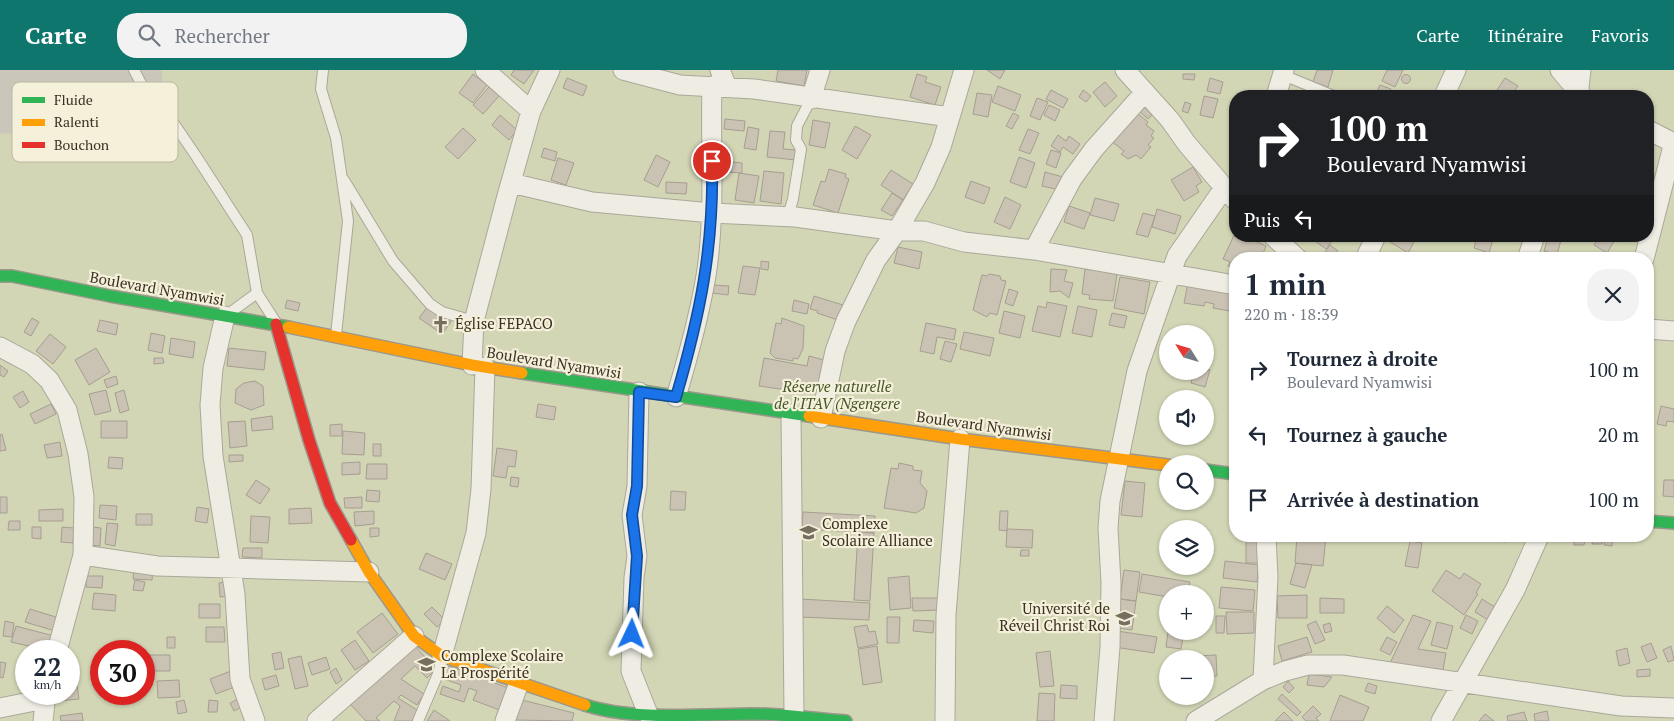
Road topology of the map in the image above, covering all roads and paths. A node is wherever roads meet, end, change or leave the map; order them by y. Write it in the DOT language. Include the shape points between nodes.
graph roads {
  1 [pos="134,70"];
  2 [pos="323,70"];
  3 [pos="485,70"];
  4 [pos="550,70"];
  5 [pos="623,70"];
  6 [pos="820,70"];
  7 [pos="964,70"];
  8 [pos="1125,70"];
  9 [pos="1456,70"];
  10 [pos="1560,70"];
  11 [pos="1581,70"];
  12 [pos="1284,72"];
  13 [pos="720,81"];
  14 [pos="140,82"];
  15 [pos="1278,90"];
  16 [pos="1322,90"];
  17 [pos="1447,90"];
  18 [pos="1575,90"];
  19 [pos="1579,90"];
  20 [pos="1144,92"];
  21 [pos="811,98"];
  22 [pos="531,111"];
  23 [pos="950,117"];
  24 [pos="178,130"];
  25 [pos="1654,133"];
  26 [pos="1674,142"];
  27 [pos="341,175"];
  28 [pos="511,183"];
  29 [pos="1229,193"];
  30 [pos="1229,198"];
  31 [pos="712,213"];
  32 [pos="788,216"];
  33 [pos="1654,220"];
  34 [pos="897,231"];
  35 [pos="1279,242"];
  36 [pos="1034,250"];
  37 [pos="1290,252"];
  38 [pos="1171,275"];
  39 [pos="0,276"];
  40 [pos="1229,284"];
  41 [pos="257,292"];
  42 [pos="225,316"];
  43 [pos="474,321"];
  44 [pos="276,324"];
  45 [pos="1654,330"];
  46 [pos="1674,332"];
  47 [pos="336,338"];
  48 [pos="0,347"];
  49 [pos="479,366"];
  50 [pos="639,392"];
  51 [pos="676,397"];
  52 [pos="791,414"];
  53 [pos="821,418"];
  54 [pos="960,439"];
  55 [pos="1120,460"];
  56 [pos="1159,465"];
  57 [pos="1214,471"];
  58 [pos="1229,473"];
  59 [pos="1654,521"];
  60 [pos="1674,523"];
  61 [pos="1266,542"];
  62 [pos="1536,542"];
  63 [pos="83,555"];
  64 [pos="231,569"];
  65 [pos="369,572"];
  66 [pos="414,636"];
  67 [pos="60,640"];
  68 [pos="442,656"];
  69 [pos="1263,680"];
  70 [pos="519,683"];
  71 [pos="1462,684"];
  72 [pos="15,704"];
  73 [pos="45,705"];
  74 [pos="0,708"];
  75 [pos="1674,708"];
  76 [pos="648,714"];
  77 [pos="794,715"];
  78 [pos="686,718"];
  79 [pos="723,718"];
  80 [pos="831,720"];
  81 [pos="43,721"];
  82 [pos="255,721"];
  83 [pos="316,721"];
  84 [pos="418,721"];
  85 [pos="505,721"];
  86 [pos="846,721"];
  87 [pos="945,721"];
  88 [pos="1104,721"];
  89 [pos="1196,721"];
  90 [pos="1441,721"];
  1 -- 14 [label="lane"];
  2 -- 27 [label="lane" via="321,89 336,138"];
  3 -- 22 [label="street"];
  4 -- 22 [label="street"];
  5 -- 13 [label="street" via="680,85"];
  6 -- 21 [label="street"];
  7 -- 23 [label="street"];
  8 -- 20 [label="street"];
  9 -- 17 [label="street"];
  10 -- 18 [label="street"];
  11 -- 19 [label="street"];
  12 -- 15 [label="street"];
  12 -- 16 [label="lane"];
  13 -- 21 [label="street"];
  13 -- 31 [label="street"];
  20 -- 29 [label="street"];
  20 -- 36 [label="street" via="1072,179"];
  21 -- 23 [label="street"];
  21 -- 32 [label="lane" via="797,126 796,140 801,149"];
  22 -- 28 [label="street"];
  23 -- 34 [label="street" via="925,183"];
  24 -- 41 [label="lane" via="247,236"];
  25 -- 26 [label="street"];
  26 -- 33 [label="street"];
  27 -- 43 [label="lane" via="393,260 430,304 442,312"];
  27 -- 47 [label="lane" via="348,221"];
  28 -- 31 [label="street" via="592,202"];
  28 -- 43 [label="street"];
  30 -- 38 [label="street" via="1209,208 1177,256"];
  31 -- 32 [label="street"];
  31 -- 51 [label="street" via="706,275 694,337"];
  32 -- 34 [label="street"];
  34 -- 36 [label="street" via="924,231 964,242"];
  34 -- 53 [label="street" via="876,260 846,321 835,351"];
  35 -- 37 [label="street"];
  36 -- 38 [label="street"];
  38 -- 40 [label="street"];
  38 -- 55 [label="street" via="1137,371"];
  39 -- 42 [label="main road, Boulevard Nyamwisi"];
  41 -- 42 [label="lane"];
  41 -- 44 [label="lane"];
  42 -- 44 [label="main road, Boulevard Nyamwisi"];
  42 -- 64 [label="street" via="213,368 210,405 213,456"];
  43 -- 49 [label="street"];
  44 -- 47 [label="main road, Boulevard Nyamwisi"];
  44 -- 65 [label="main road" via="330,503"];
  45 -- 46 [label="street"];
  47 -- 49 [label="main road, Boulevard Nyamwisi"];
  48 -- 63 [label="street" via="32,364 49,380 67,410 84,497"];
  49 -- 50 [label="main road, Boulevard Nyamwisi"];
  49 -- 68 [label="street" via="481,489 476,533"];
  50 -- 51 [label="main road, Boulevard Nyamwisi"];
  50 -- 76 [label="street" via="637,486 632,515 637,556 631,671"];
  51 -- 52 [label="main road, Boulevard Nyamwisi"];
  52 -- 53 [label="main road, Boulevard Nyamwisi"];
  52 -- 77 [label="street"];
  53 -- 54 [label="main road, Boulevard Nyamwisi"];
  54 -- 55 [label="main road, Boulevard Nyamwisi"];
  54 -- 87 [label="street" via="946,615"];
  55 -- 56 [label="main road, Boulevard Nyamwisi"];
  55 -- 88 [label="street" via="1110,501 1108,528 1110,638"];
  57 -- 58 [label="main road"];
  59 -- 60 [label="main road"];
  61 -- 69 [label="street" via="1268,577"];
  62 -- 71 [label="street" via="1515,590"];
  63 -- 64 [label="street" via="157,566"];
  63 -- 67 [label="street"];
  64 -- 65 [label="street"];
  64 -- 82 [label="street" via="240,679"];
  65 -- 66 [label="main road"];
  66 -- 68 [label="main road"];
  66 -- 83 [label="street"];
  68 -- 70 [label="main road"];
  68 -- 84 [label="lane"];
  69 -- 71 [label="street" via="1308,665 1343,665"];
  69 -- 89 [label="street"];
  70 -- 76 [label="main road" via="604,712"];
  70 -- 85 [label="street"];
  71 -- 75 [label="street" via="1621,706"];
  71 -- 90 [label="street"];
  72 -- 74 [label="street"];
  73 -- 81 [label="street"];
  76 -- 78 [label="main road"];
  77 -- 79 [label="main road"];
  77 -- 80 [label="main road"];
  78 -- 79 [label="main road"];
  80 -- 86 [label="main road"];
}
